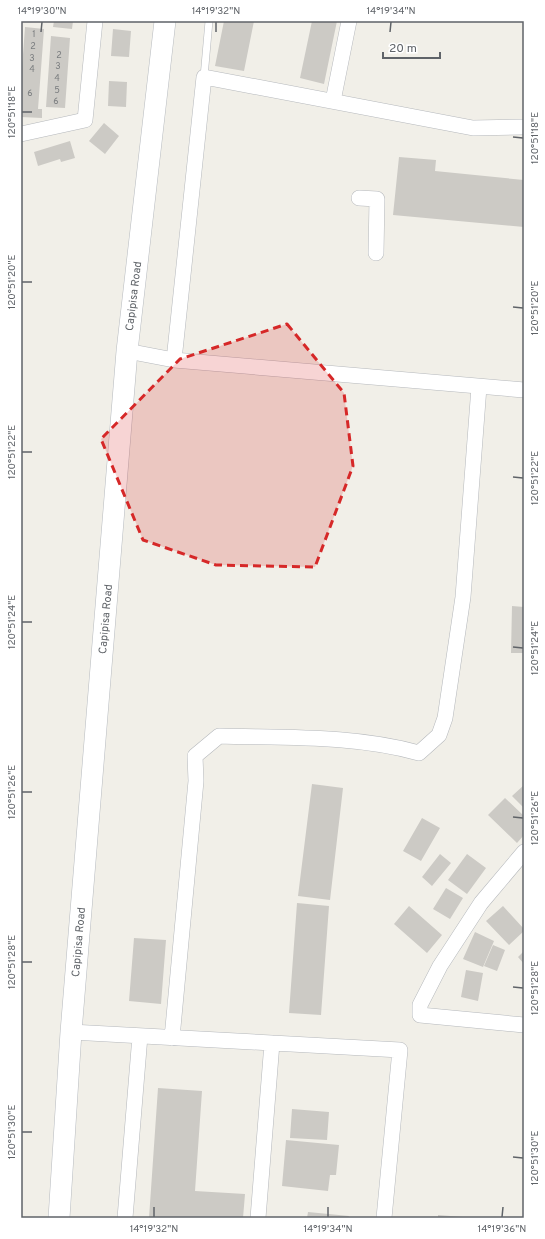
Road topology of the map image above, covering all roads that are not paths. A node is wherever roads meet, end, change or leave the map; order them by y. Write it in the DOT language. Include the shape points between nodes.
graph roads {
  1 [pos="95,21"];
  2 [pos="165,21"];
  3 [pos="209,21"];
  4 [pos="349,21"];
  5 [pos="204,77"];
  6 [pos="333,101"];
  7 [pos="524,127"];
  8 [pos="21,134"];
  9 [pos="359,198"];
  10 [pos="376,253"];
  11 [pos="127,351"];
  12 [pos="174,360"];
  13 [pos="479,387"];
  14 [pos="524,390"];
  15 [pos="524,852"];
  16 [pos="524,1025"];
  17 [pos="70,1032"];
  18 [pos="140,1036"];
  19 [pos="172,1038"];
  20 [pos="272,1043"];
  21 [pos="58,1218"];
  22 [pos="125,1218"];
  23 [pos="258,1218"];
  24 [pos="384,1218"];
  1 -- 8 [label="street" via="85,120"];
  2 -- 11 [label="main road, Capipisa Road"];
  3 -- 5 [label="lane"];
  4 -- 6 [label="street"];
  5 -- 6 [label="street"];
  5 -- 12 [label="street"];
  6 -- 7 [label="street" via="473,128"];
  9 -- 10 [label="street" via="377,199"];
  11 -- 12 [label="street"];
  11 -- 17 [label="main road, Capipisa Road"];
  12 -- 13 [label="street"];
  13 -- 14 [label="street"];
  13 -- 19 [label="street" via="463,598 445,718 439,735 419,753 353,740 219,736 196,756 196,781"];
  15 -- 16 [label="street" via="481,903 440,966 420,1006 420,1015"];
  17 -- 18 [label="street"];
  17 -- 21 [label="main road, Capipisa Road"];
  18 -- 19 [label="street"];
  18 -- 22 [label="street"];
  19 -- 20 [label="street"];
  20 -- 23 [label="street"];
  20 -- 24 [label="street" via="400,1050"];
}
